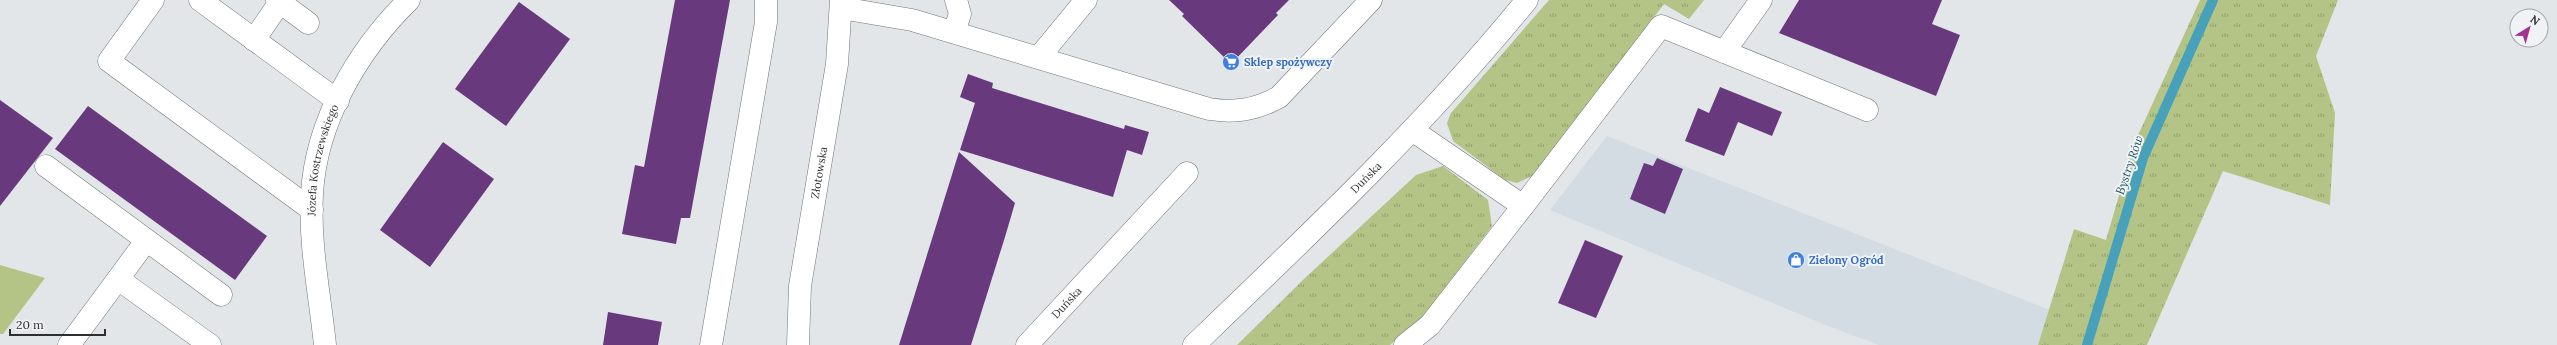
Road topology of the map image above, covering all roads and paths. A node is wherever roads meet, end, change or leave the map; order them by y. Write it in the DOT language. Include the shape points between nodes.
graph roads {
  1 [pos="153,0"];
  2 [pos="200,0"];
  3 [pos="409,0"];
  4 [pos="766,0"];
  5 [pos="956,0"];
  6 [pos="1086,0"];
  7 [pos="1371,0"];
  8 [pos="1527,0"];
  9 [pos="1761,0"];
  10 [pos="279,1"];
  11 [pos="841,4"];
  12 [pos="308,23"];
  13 [pos="954,32"];
  14 [pos="254,40"];
  15 [pos="1724,52"];
  16 [pos="1039,58"];
  17 [pos="338,101"];
  18 [pos="1867,110"];
  19 [pos="1412,130"];
  20 [pos="46,166"];
  21 [pos="1187,172"];
  22 [pos="1523,206"];
  23 [pos="312,210"];
  24 [pos="146,241"];
  25 [pos="118,278"];
  26 [pos="221,295"];
  27 [pos="69,345"];
  28 [pos="210,345"];
  29 [pos="325,345"];
  30 [pos="711,345"];
  31 [pos="798,345"];
  32 [pos="1027,345"];
  33 [pos="1194,345"];
  34 [pos="1405,345"];
  1 -- 23 [label="street" via="109,61"];
  2 -- 14 [label="street"];
  3 -- 17 [label="street, Józefa Kostrzewskiego" via="370,43"];
  4 -- 30 [label="street" via="766,22"];
  5 -- 13 [label="street" via="960,14"];
  6 -- 16 [label="street"];
  7 -- 16 [label="street" via="1280,97 1245,110 1228,112 1209,109"];
  8 -- 19 [label="street, Duńska"];
  9 -- 15 [label="street"];
  10 -- 12 [label="street"];
  10 -- 14 [label="street"];
  11 -- 13 [label="street"];
  11 -- 31 [label="street, Złotowska" via="837,64 800,286"];
  13 -- 16 [label="street"];
  14 -- 17 [label="street"];
  15 -- 18 [label="street"];
  15 -- 22 [label="street" via="1661,26"];
  17 -- 23 [label="street, Józefa Kostrzewskiego" via="323,138"];
  19 -- 22 [label="street"];
  19 -- 33 [label="street, Duńska"];
  20 -- 24 [label="street"];
  21 -- 32 [label="street, Duńska"];
  22 -- 34 [label="street" via="1430,325"];
  23 -- 29 [label="street, Józefa Kostrzewskiego"];
  24 -- 25 [label="street"];
  24 -- 26 [label="street"];
  25 -- 27 [label="street"];
  25 -- 28 [label="street"];
}
